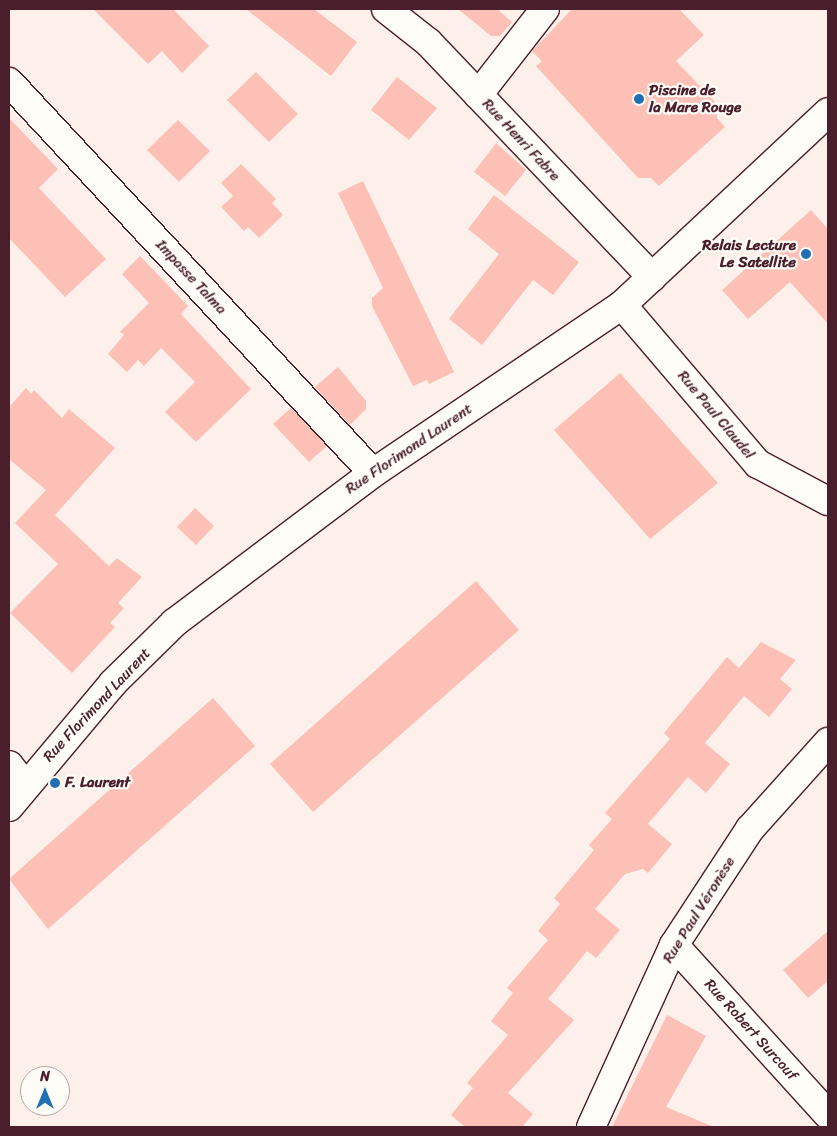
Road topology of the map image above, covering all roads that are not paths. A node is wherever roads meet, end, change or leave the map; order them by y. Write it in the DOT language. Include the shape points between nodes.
graph roads {
  1 [pos="386,9"];
  2 [pos="545,9"];
  3 [pos="9,82"];
  4 [pos="478,95"];
  5 [pos="828,112"];
  6 [pos="652,277"];
  7 [pos="622,304"];
  8 [pos="372,473"];
  9 [pos="828,501"];
  10 [pos="828,742"];
  11 [pos="16,775"];
  12 [pos="9,807"];
  13 [pos="674,945"];
  14 [pos="828,1115"];
  15 [pos="591,1127"];
  1 -- 4 [label="street, Rue Henri Fabre" via="428,42"];
  2 -- 4 [label="street"];
  3 -- 8 [label="street, Impasse Talma"];
  4 -- 6 [label="street, Rue Henri Fabre"];
  5 -- 6 [label="street, Rue Florimond Laurent"];
  6 -- 7 [label="street, Rue Florimond Laurent"];
  7 -- 8 [label="street, Rue Florimond Laurent"];
  7 -- 9 [label="street, Rue Paul Claudel" via="758,464"];
  8 -- 11 [label="street, Rue Florimond Laurent" via="174,623"];
  10 -- 13 [label="street, Rue Paul Véronèse" via="750,829"];
  11 -- 12 [label="street, Rue Florimond Laurent"];
  13 -- 14 [label="street, Rue Robert Surcouf"];
  13 -- 15 [label="street, Rue Paul Véronèse"];
}
